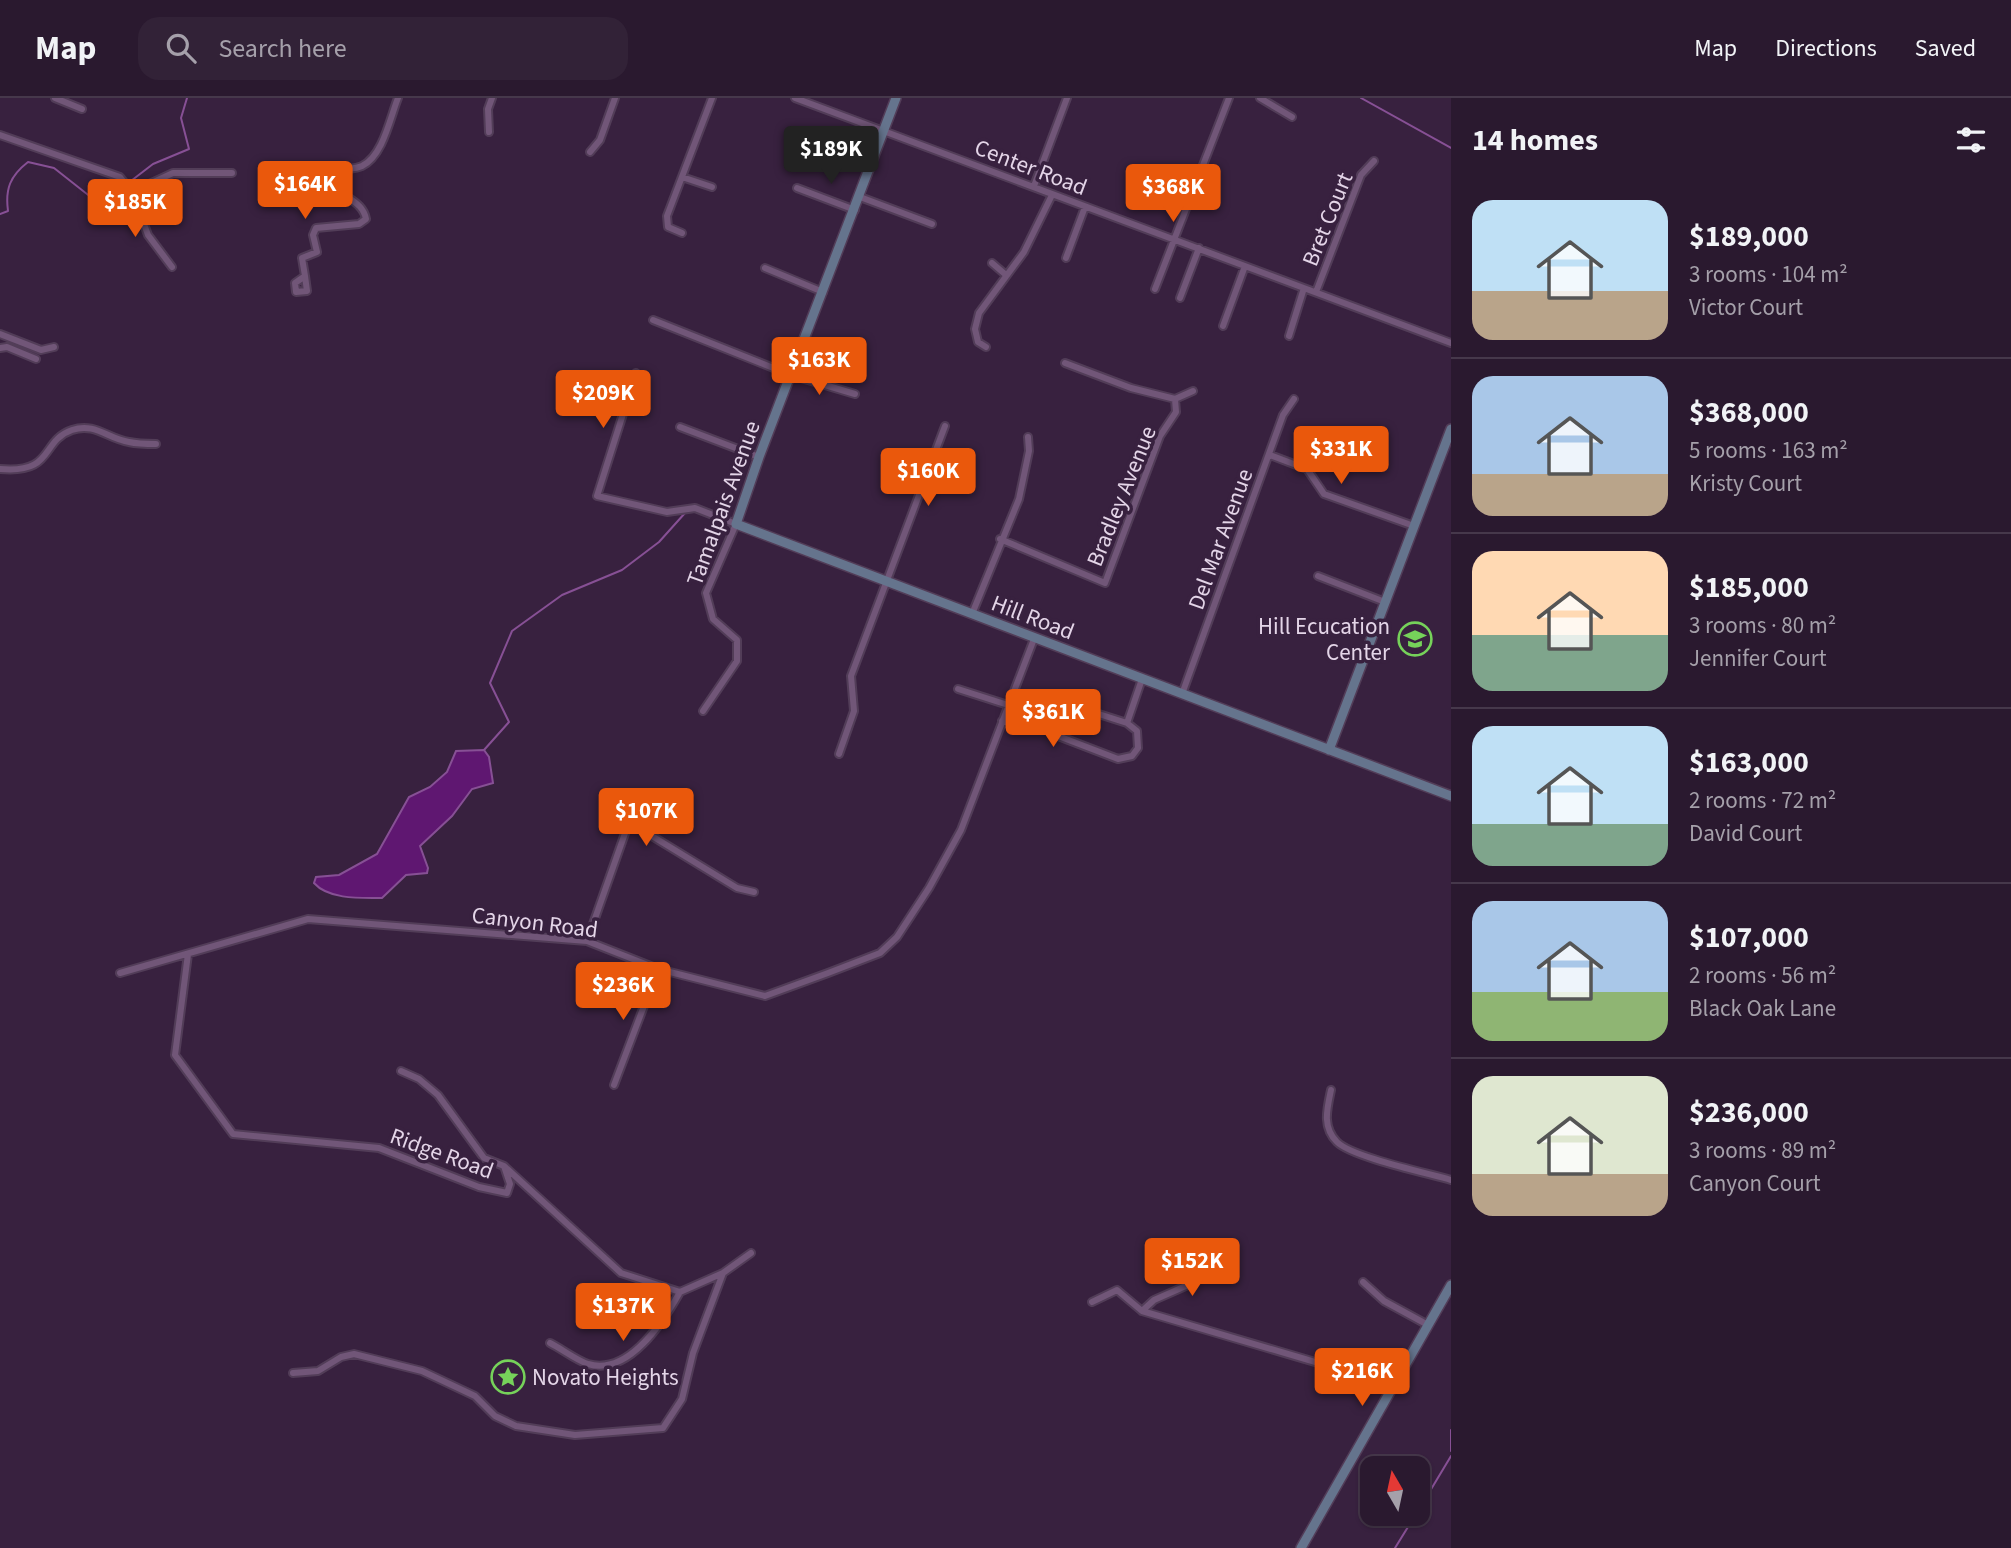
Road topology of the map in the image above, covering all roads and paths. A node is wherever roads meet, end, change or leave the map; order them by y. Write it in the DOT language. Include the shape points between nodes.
graph roads {
  1 [pos="55,98"];
  2 [pos="398,98"];
  3 [pos="492,98"];
  4 [pos="615,98"];
  5 [pos="712,98"];
  6 [pos="795,98"];
  7 [pos="896,98"];
  8 [pos="1067,98"];
  9 [pos="1229,98"];
  10 [pos="1260,98"];
  11 [pos="82,109"];
  12 [pos="1292,117"];
  13 [pos="885,131"];
  14 [pos="489,132"];
  15 [pos="0,135"];
  16 [pos="590,152"];
  17 [pos="1374,161"];
  18 [pos="232,173"];
  19 [pos="682,177"];
  20 [pos="1034,186"];
  21 [pos="712,187"];
  22 [pos="797,188"];
  23 [pos="131,191"];
  24 [pos="1052,195"];
  25 [pos="860,197"];
  26 [pos="1085,207"];
  27 [pos="855,210"];
  28 [pos="932,224"];
  29 [pos="682,233"];
  30 [pos="1174,239"];
  31 [pos="1199,248"];
  32 [pos="1066,258"];
  33 [pos="992,263"];
  34 [pos="1245,266"];
  35 [pos="172,267"];
  36 [pos="765,268"];
  37 [pos="1006,275"];
  38 [pos="305,276"];
  39 [pos="1304,288"];
  40 [pos="1155,289"];
  41 [pos="824,292"];
  42 [pos="1317,292"];
  43 [pos="1180,298"];
  44 [pos="653,320"];
  45 [pos="1223,326"];
  46 [pos="0,334"];
  47 [pos="1289,336"];
  48 [pos="1451,343"];
  49 [pos="986,347"];
  50 [pos="0,348"];
  51 [pos="54,348"];
  52 [pos="36,359"];
  53 [pos="1065,363"];
  54 [pos="636,373"];
  55 [pos="791,374"];
  56 [pos="1193,391"];
  57 [pos="855,394"];
  58 [pos="1175,399"];
  59 [pos="1294,399"];
  60 [pos="945,426"];
  61 [pos="680,427"];
  62 [pos="1451,429"];
  63 [pos="1028,437"];
  64 [pos="156,444"];
  65 [pos="1270,455"];
  66 [pos="759,457"];
  67 [pos="0,469"];
  68 [pos="736,524"];
  69 [pos="1414,526"];
  70 [pos="1000,539"];
  71 [pos="1318,576"];
  72 [pos="887,581"];
  73 [pos="1385,602"];
  74 [pos="972,614"];
  75 [pos="1034,639"];
  76 [pos="1142,679"];
  77 [pos="958,689"];
  78 [pos="1182,694"];
  79 [pos="1008,705"];
  80 [pos="703,711"];
  81 [pos="1002,720"];
  82 [pos="1126,723"];
  83 [pos="1045,727"];
  84 [pos="1329,750"];
  85 [pos="839,754"];
  86 [pos="1451,796"];
  87 [pos="754,892"];
  88 [pos="587,941"];
  89 [pos="188,954"];
  90 [pos="658,969"];
  91 [pos="120,972"];
  92 [pos="401,1071"];
  93 [pos="614,1085"];
  94 [pos="1331,1090"];
  95 [pos="503,1166"];
  96 [pos="1451,1180"];
  97 [pos="751,1253"];
  98 [pos="1216,1257"];
  99 [pos="723,1273"];
  100 [pos="1363,1282"];
  101 [pos="1451,1285"];
  102 [pos="680,1292"];
  103 [pos="1092,1302"];
  104 [pos="1143,1311"];
  105 [pos="1428,1325"];
  106 [pos="550,1343"];
  107 [pos="293,1373"];
  108 [pos="1393,1385"];
  109 [pos="1301,1548"];
  1 -- 11 [label="street"];
  2 -- 38 [label="street" via="373,158 331,175 337,191 358,205 366,219 359,225 316,228 317,252 302,258"];
  3 -- 14 [label="street"];
  4 -- 16 [label="street" via="600,140"];
  5 -- 19 [label="street"];
  6 -- 13 [label="street, Center Road"];
  7 -- 13 [label="street, Tamalpais Avenue"];
  8 -- 20 [label="street"];
  9 -- 30 [label="street"];
  10 -- 12 [label="street"];
  13 -- 20 [label="street, Center Road"];
  13 -- 25 [label="street, Tamalpais Avenue"];
  15 -- 23 [label="street" via="120,177"];
  17 -- 42 [label="street, Bret Court" via="1361,176"];
  18 -- 23 [label="street" via="173,173"];
  19 -- 21 [label="street"];
  19 -- 29 [label="street" via="667,216 668,227"];
  20 -- 24 [label="street, Center Road"];
  22 -- 27 [label="street"];
  23 -- 35 [label="street" via="148,235"];
  24 -- 26 [label="street, Center Road"];
  24 -- 37 [label="street" via="1039,228"];
  25 -- 27 [label="street, Tamalpais Avenue"];
  25 -- 28 [label="street"];
  26 -- 30 [label="street, Center Road"];
  26 -- 32 [label="street"];
  27 -- 41 [label="street, Tamalpais Avenue"];
  30 -- 31 [label="street, Center Road"];
  30 -- 40 [label="street"];
  31 -- 34 [label="street, Center Road"];
  31 -- 43 [label="street"];
  33 -- 37 [label="street"];
  34 -- 39 [label="street, Center Road"];
  34 -- 45 [label="street"];
  36 -- 41 [label="street"];
  37 -- 49 [label="street" via="979,313 975,329 978,342"];
  39 -- 42 [label="street, Center Road"];
  39 -- 47 [label="street"];
  41 -- 55 [label="street, Tamalpais Avenue"];
  42 -- 48 [label="street, Center Road"];
  44 -- 55 [label="street"];
  46 -- 51 [label="street" via="41,349"];
  50 -- 52 [label="street"];
  53 -- 58 [label="street, Bradley Avenue"];
  54 -- 68 [label="street, Hill Road" via="597,496 667,512 695,508"];
  55 -- 57 [label="street"];
  55 -- 66 [label="street, Tamalpais Avenue"];
  56 -- 58 [label="street"];
  58 -- 70 [label="street, Bradley Avenue" via="1177,412 1160,436 1105,583"];
  59 -- 65 [label="street, Del Mar Avenue" via="1283,415"];
  60 -- 72 [label="street"];
  61 -- 66 [label="street"];
  62 -- 69 [label="street"];
  63 -- 70 [label="street" via="1019,499"];
  64 -- 67 [label="street" via="129,442 96,428 72,430 32,466"];
  65 -- 69 [label="street" via="1307,469 1324,494"];
  65 -- 78 [label="street, Del Mar Avenue"];
  66 -- 68 [label="street, Tamalpais Avenue"];
  68 -- 72 [label="street, Hill Road"];
  68 -- 80 [label="street, Tamalpais Avenue" via="706,593 713,619 737,640 737,661"];
  69 -- 73 [label="street"];
  70 -- 74 [label="street"];
  71 -- 73 [label="street"];
  72 -- 74 [label="street, Hill Road"];
  72 -- 85 [label="street" via="851,676 854,710"];
  73 -- 84 [label="street"];
  74 -- 75 [label="street, Hill Road"];
  75 -- 76 [label="street, Hill Road"];
  75 -- 79 [label="street, Canyon Road"];
  76 -- 78 [label="street, Hill Road"];
  76 -- 82 [label="street"];
  77 -- 79 [label="street"];
  78 -- 84 [label="street, Hill Road"];
  79 -- 81 [label="street, Canyon Road"];
  81 -- 83 [label="street" via="1032,730"];
  81 -- 90 [label="street, Canyon Road" via="961,830 897,937 880,953 765,996"];
  82 -- 83 [label="street" via="1061,702 1051,707"];
  82 -- 83 [label="street" via="1137,731 1140,742 1132,756 1123,759 1059,737"];
  84 -- 86 [label="street, Hill Road"];
  87 -- 88 [label="street" via="737,888 629,822"];
  88 -- 89 [label="street, Canyon Road" via="308,919"];
  88 -- 90 [label="street, Canyon Road"];
  89 -- 91 [label="street, Canyon Road"];
  89 -- 95 [label="street, Ridge Road" via="175,1055 233,1134 379,1148 479,1187 508,1193 510,1184"];
  90 -- 93 [label="street"];
  92 -- 95 [label="street" via="438,1095 484,1158"];
  94 -- 96 [label="street" via="1325,1114 1338,1143 1354,1152"];
  95 -- 102 [label="street, Ridge Road" via="621,1273"];
  97 -- 99 [label="street"];
  98 -- 104 [label="street" via="1188,1285 1154,1300"];
  99 -- 102 [label="street"];
  99 -- 107 [label="street" via="693,1353 682,1399 663,1428 575,1435 516,1426 495,1416 475,1396 422,1371 354,1354 318,1371"];
  100 -- 105 [label="street" via="1384,1301"];
  101 -- 105 [label="street"];
  102 -- 106 [label="street" via="623,1361 610,1366 588,1364"];
  103 -- 104 [label="street" via="1117,1290"];
  104 -- 108 [label="street"];
  105 -- 108 [label="street"];
  108 -- 109 [label="street"];
}
